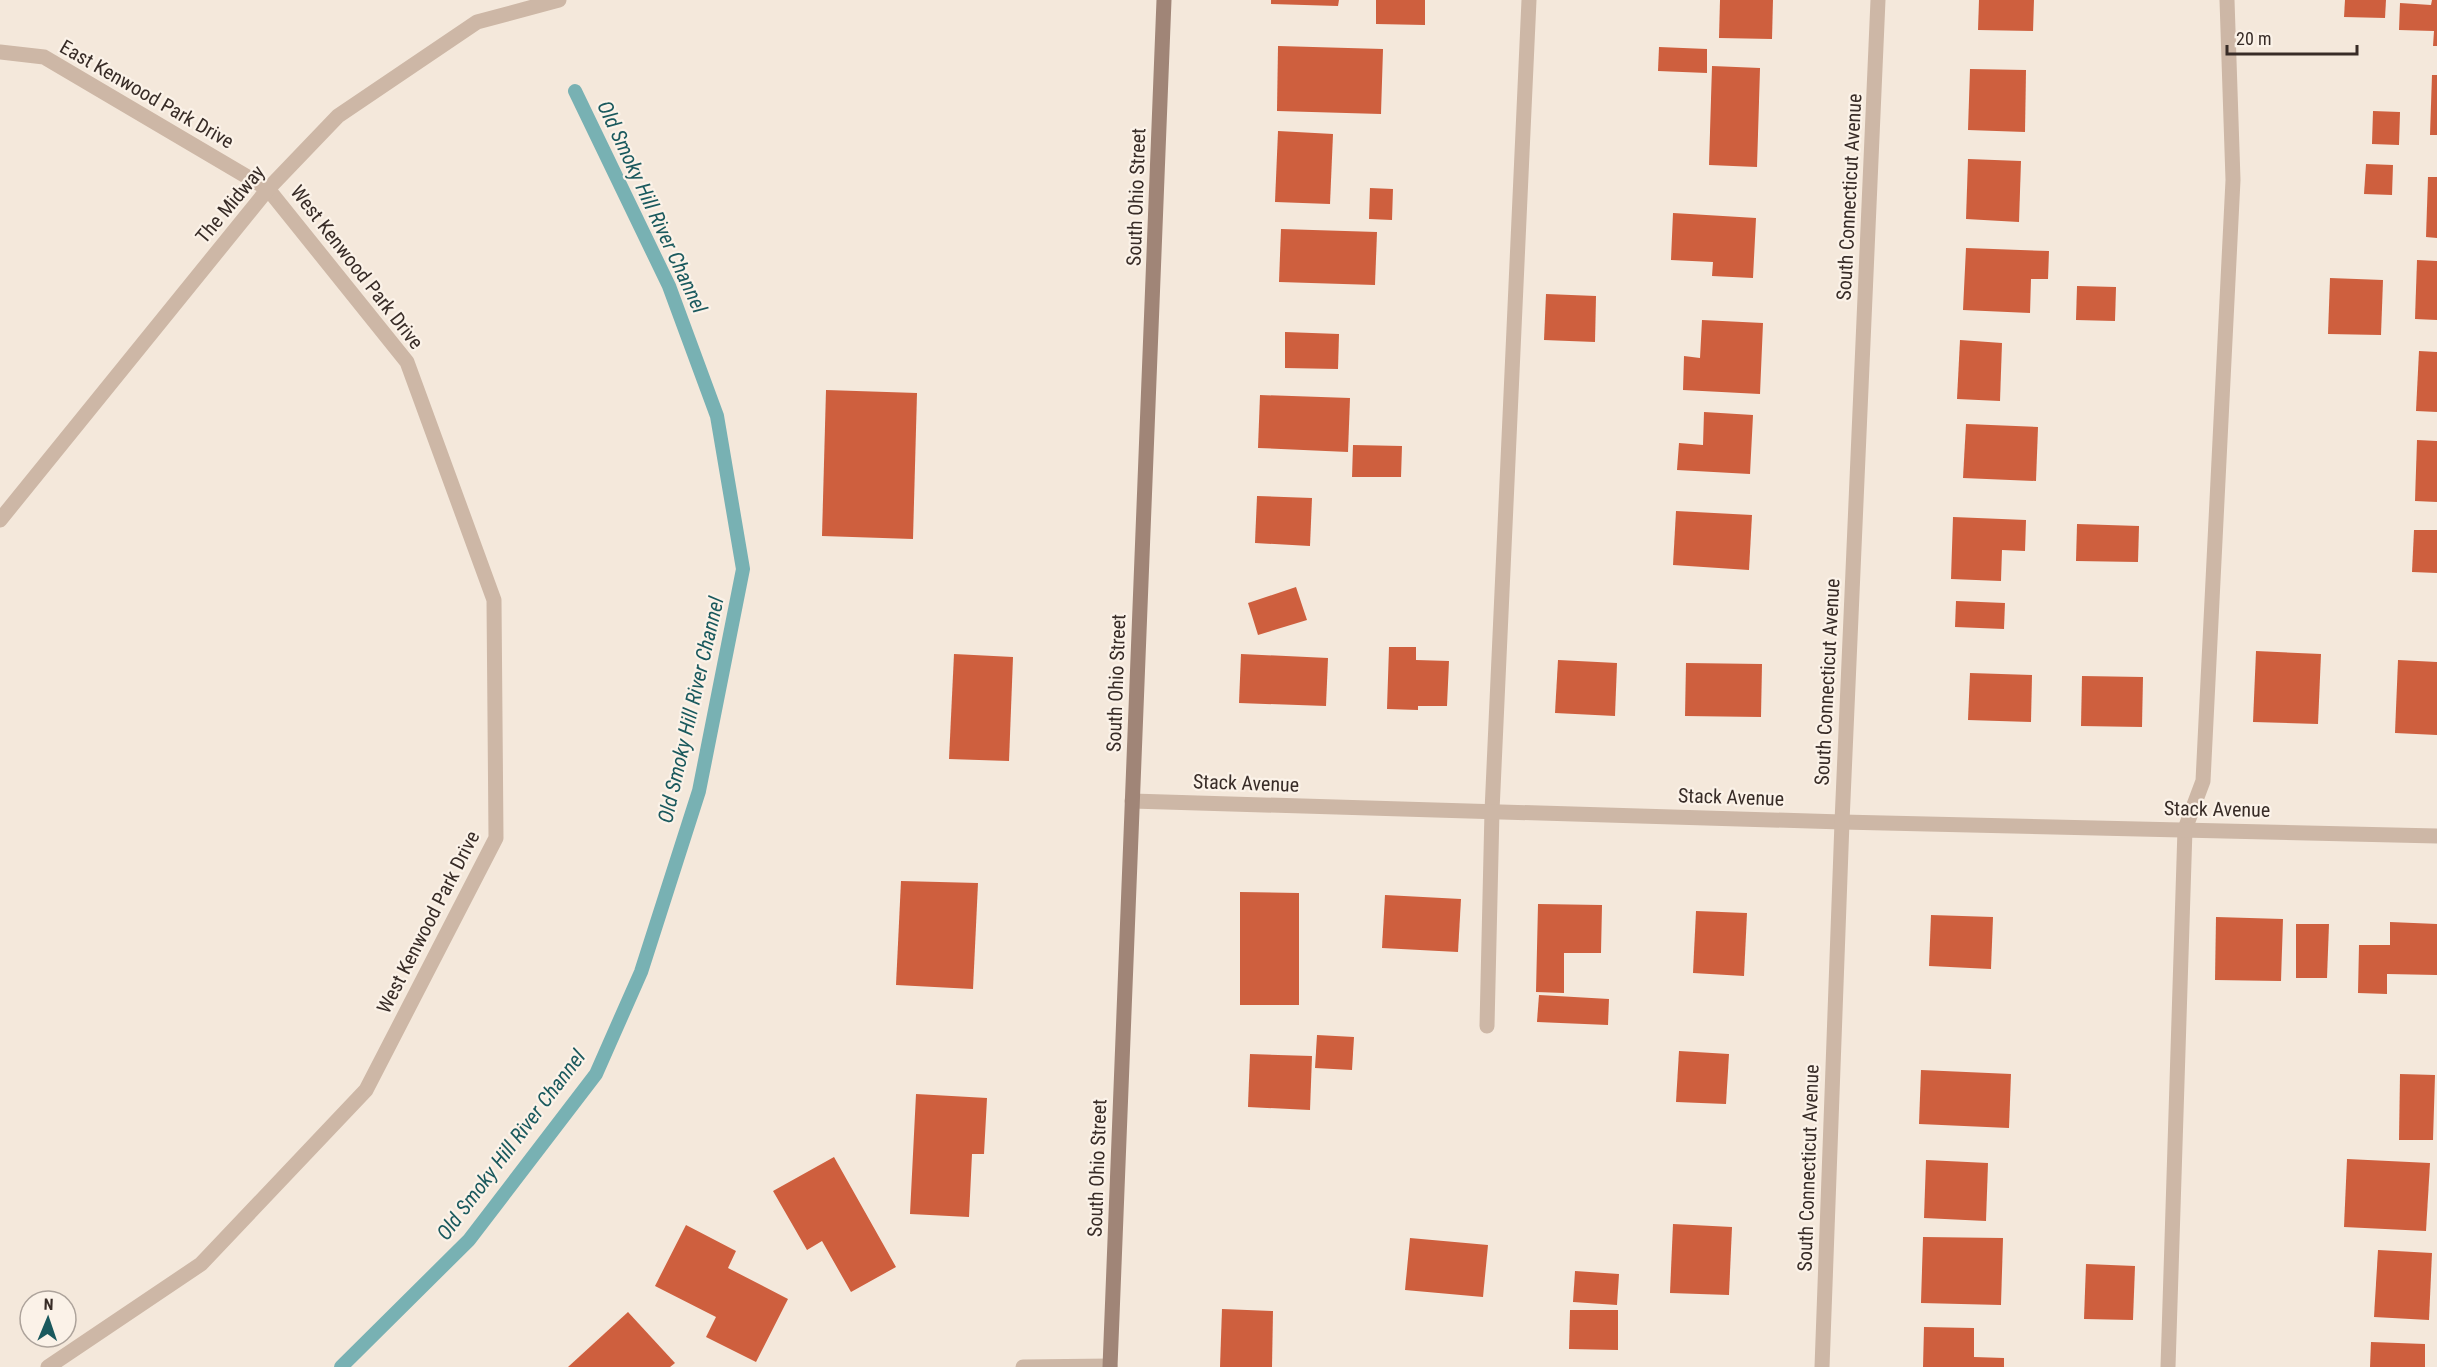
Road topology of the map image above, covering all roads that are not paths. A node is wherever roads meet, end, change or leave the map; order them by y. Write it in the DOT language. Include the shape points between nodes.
graph roads {
  1 [pos="559,0"];
  2 [pos="1164,0"];
  3 [pos="1529,0"];
  4 [pos="1878,0"];
  5 [pos="2227,0"];
  6 [pos="0,52"];
  7 [pos="268,189"];
  8 [pos="0,520"];
  9 [pos="1132,801"];
  10 [pos="1492,811"];
  11 [pos="1842,822"];
  12 [pos="2185,829"];
  13 [pos="2437,836"];
  14 [pos="1487,1026"];
  15 [pos="1110,1366"];
  16 [pos="48,1367"];
  17 [pos="1023,1367"];
  18 [pos="1822,1367"];
  19 [pos="2168,1367"];
  1 -- 7 [label="street, The Midway" via="477,21 338,116"];
  2 -- 9 [label="main road, South Ohio Street"];
  3 -- 10 [label="street"];
  4 -- 11 [label="street, South Connecticut Avenue"];
  5 -- 12 [label="street" via="2234,180 2203,781"];
  6 -- 7 [label="street, East Kenwood Park Drive" via="44,57"];
  7 -- 8 [label="street, The Midway"];
  7 -- 16 [label="street, West Kenwood Park Drive" via="407,362 495,600 496,838 366,1090 201,1264"];
  9 -- 10 [label="street, Stack Avenue"];
  9 -- 15 [label="main road, South Ohio Street"];
  10 -- 11 [label="street, Stack Avenue"];
  10 -- 14 [label="street"];
  11 -- 12 [label="street, Stack Avenue"];
  11 -- 18 [label="street, South Connecticut Avenue"];
  12 -- 13 [label="street, Stack Avenue"];
  12 -- 19 [label="street"];
  15 -- 17 [label="street"];
}
